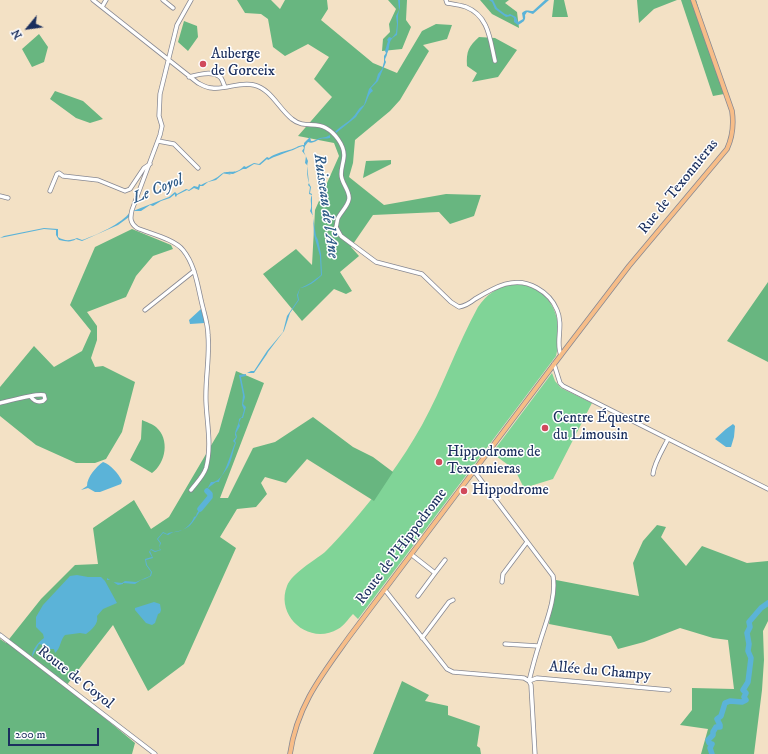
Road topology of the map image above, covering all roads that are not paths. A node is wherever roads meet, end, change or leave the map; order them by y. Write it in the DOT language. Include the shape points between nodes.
graph roads {
  1 [pos="93,0"];
  2 [pos="106,0"];
  3 [pos="163,0"];
  4 [pos="191,0"];
  5 [pos="446,0"];
  6 [pos="693,0"];
  7 [pos="102,7"];
  8 [pos="173,8"];
  9 [pos="168,60"];
  10 [pos="495,61"];
  11 [pos="190,76"];
  12 [pos="226,87"];
  13 [pos="158,141"];
  14 [pos="150,164"];
  15 [pos="198,168"];
  16 [pos="50,191"];
  17 [pos="0,196"];
  18 [pos="8,198"];
  19 [pos="194,271"];
  20 [pos="145,310"];
  21 [pos="561,355"];
  22 [pos="554,364"];
  23 [pos="31,397"];
  24 [pos="0,403"];
  25 [pos="668,439"];
  26 [pos="474,471"];
  27 [pos="653,474"];
  28 [pos="768,489"];
  29 [pos="191,490"];
  30 [pos="527,542"];
  31 [pos="412,555"];
  32 [pos="445,560"];
  33 [pos="435,573"];
  34 [pos="502,582"];
  35 [pos="385,590"];
  36 [pos="418,596"];
  37 [pos="453,600"];
  38 [pos="0,635"];
  39 [pos="422,638"];
  40 [pos="505,644"];
  41 [pos="538,646"];
  42 [pos="529,680"];
  43 [pos="669,690"];
  44 [pos="155,754"];
  45 [pos="290,754"];
  46 [pos="535,754"];
  1 -- 7 [label="street"];
  2 -- 7 [label="street"];
  3 -- 8 [label="street"];
  4 -- 9 [label="street" via="177,25"];
  5 -- 10 [label="street" via="447,3 466,7 484,20"];
  6 -- 21 [label="main road, Rue de Texonnieras" via="732,111 734,126 731,141 728,149 629,266"];
  7 -- 9 [label="street"];
  9 -- 11 [label="street"];
  9 -- 13 [label="street" via="160,94 159,116 162,126"];
  11 -- 12 [label="street" via="210,88"];
  11 -- 12 [label="street" via="203,73 216,75"];
  12 -- 21 [label="street" via="256,85 297,124 320,126 333,133 344,155 341,179 349,199 336,227 341,236 376,262 422,274 459,307 505,283 517,282 533,286 550,298 557,310 560,318"];
  13 -- 14 [label="street"];
  13 -- 15 [label="street" via="174,144"];
  14 -- 16 [label="street" via="144,168 130,190 125,191 98,180 63,176 59,173"];
  14 -- 19 [label="street" via="132,210 133,225 182,248"];
  17 -- 18 [label="street"];
  19 -- 20 [label="street"];
  19 -- 29 [label="street" via="208,334 206,402 209,454 202,478"];
  21 -- 22 [label="main road, Rue de Texonnieras"];
  22 -- 25 [label="street" via="563,386"];
  22 -- 26 [label="main road, Route de l'Hippodrome"];
  23 -- 24 [label="street"];
  25 -- 27 [label="street" via="654,466"];
  25 -- 28 [label="street"];
  26 -- 30 [label="street"];
  26 -- 31 [label="main road, Route de l'Hippodrome"];
  30 -- 34 [label="street" via="503,574"];
  30 -- 41 [label="street" via="553,576 554,583 548,617"];
  31 -- 33 [label="street"];
  31 -- 35 [label="main road, Route de l'Hippodrome"];
  32 -- 33 [label="street"];
  33 -- 36 [label="street"];
  35 -- 39 [label="street, Allée du Champy"];
  35 -- 45 [label="main road, Route de l'Hippodrome" via="308,696 300,713"];
  37 -- 39 [label="street"];
  38 -- 44 [label="street, Route de Coyol"];
  39 -- 42 [label="street, Allée du Champy" via="447,669 453,672"];
  40 -- 41 [label="street"];
  41 -- 42 [label="street"];
  42 -- 43 [label="street, Allée du Champy" via="537,678"];
  42 -- 46 [label="street"];
}
